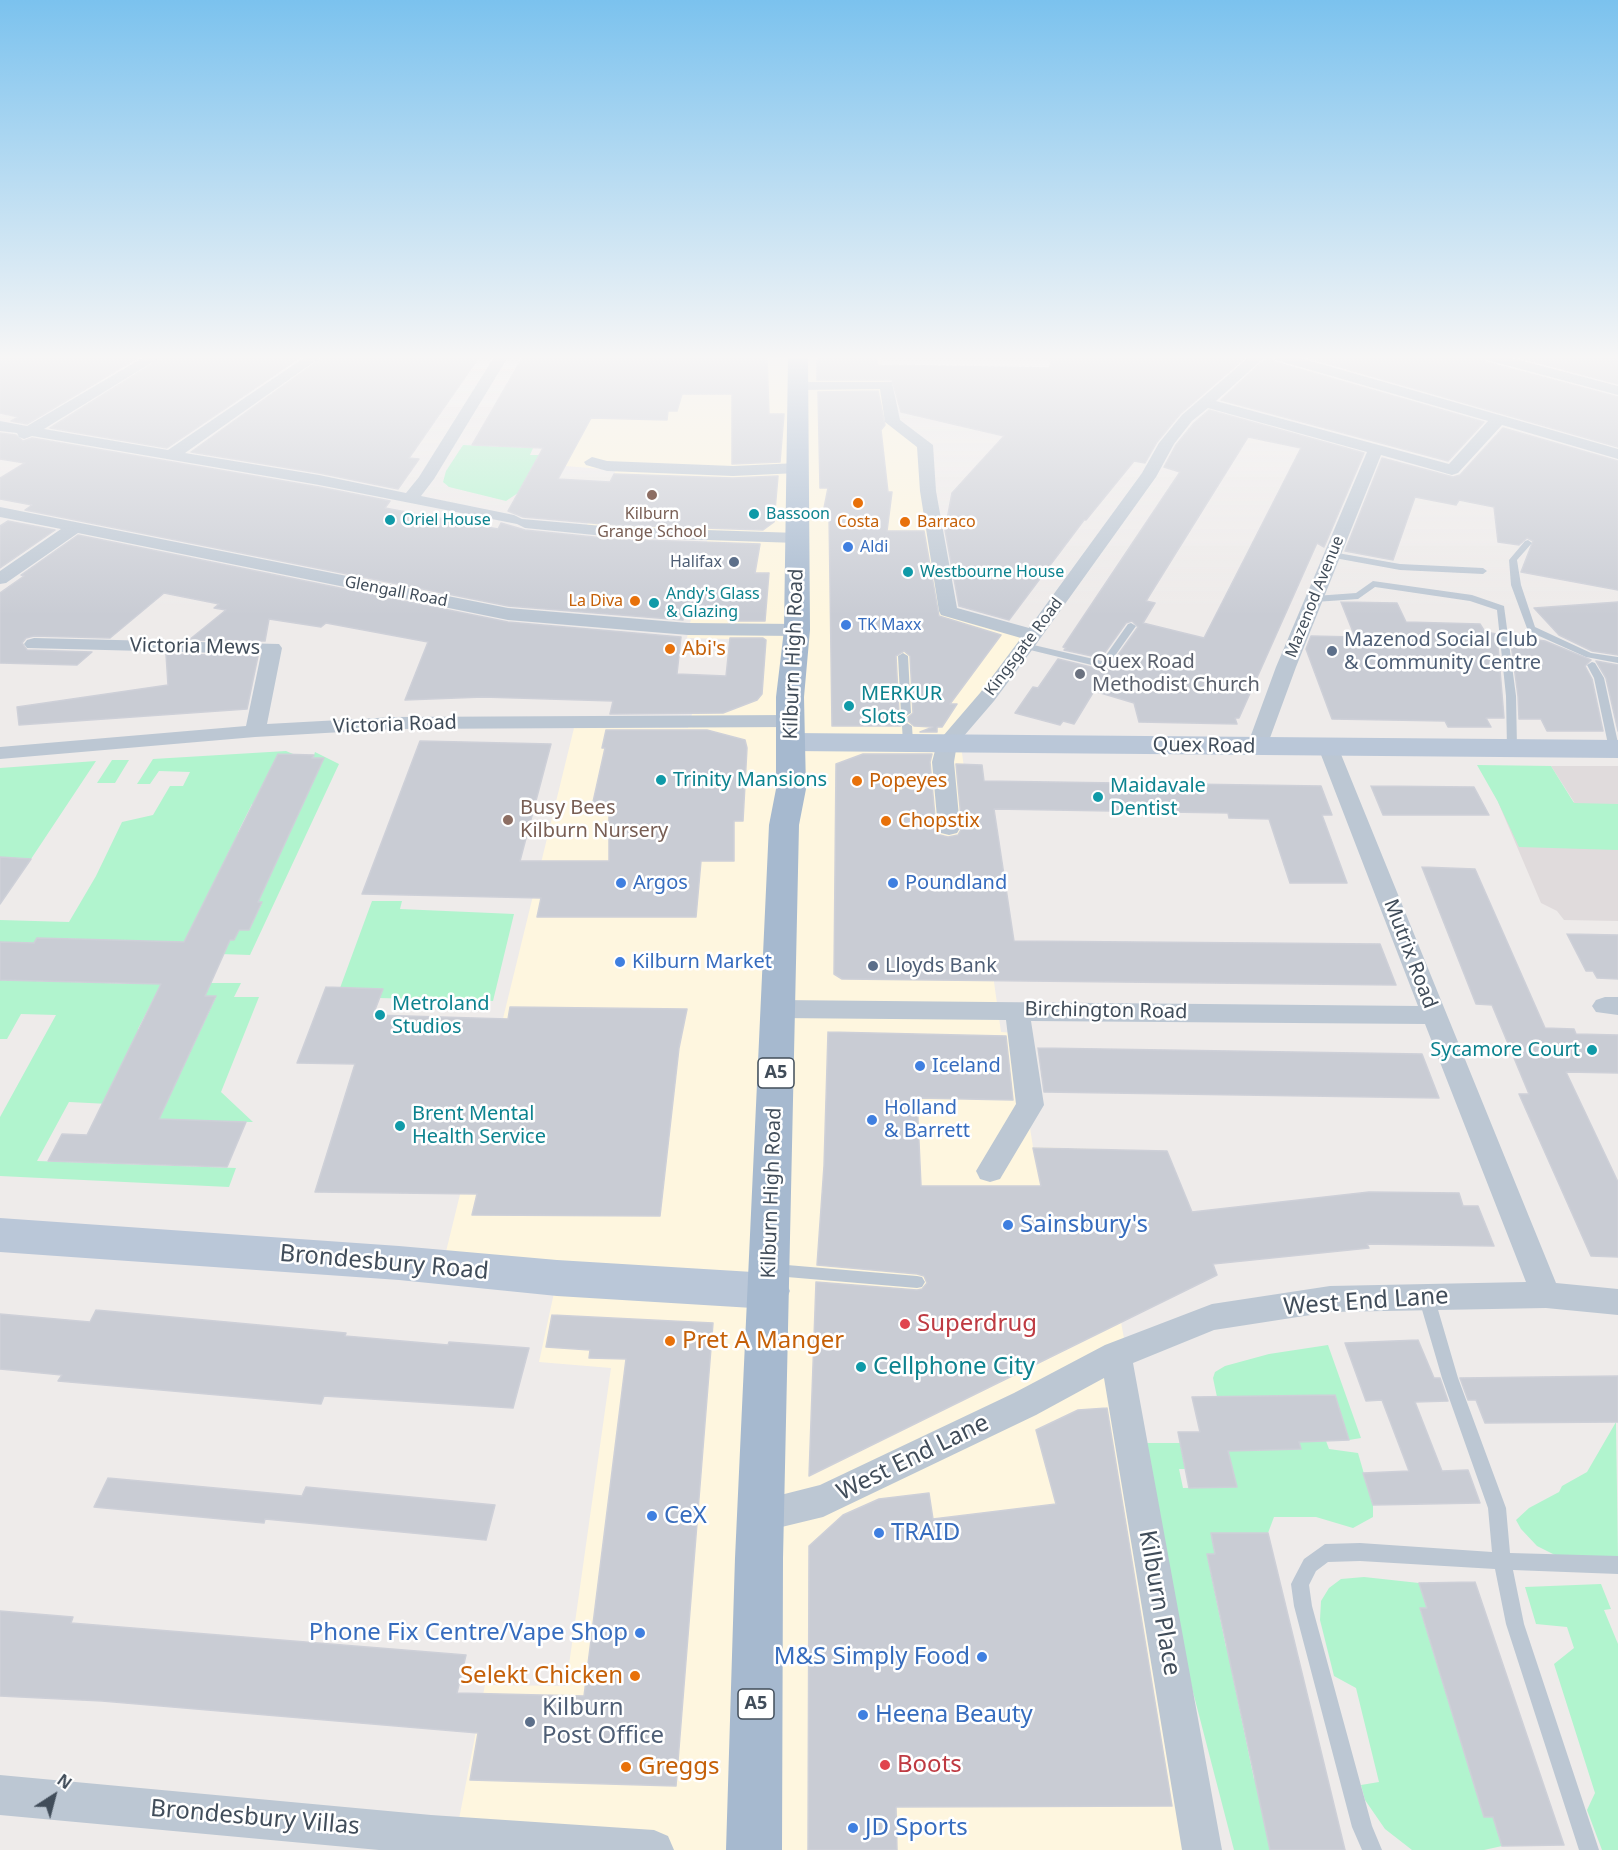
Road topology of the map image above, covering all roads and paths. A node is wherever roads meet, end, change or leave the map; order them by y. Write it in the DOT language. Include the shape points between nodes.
graph roads {
  1 [pos="106,443"];
  2 [pos="187,443"];
  3 [pos="448,443"];
  4 [pos="798,443"];
  5 [pos="922,443"];
  6 [pos="1167,443"];
  7 [pos="1355,443"];
  8 [pos="1477,443"];
  9 [pos="1580,443"];
  10 [pos="1376,449"];
  11 [pos="171,454"];
  12 [pos="1618,454"];
  13 [pos="592,462"];
  14 [pos="798,468"];
  15 [pos="411,498"];
  16 [pos="0,512"];
  17 [pos="77,526"];
  18 [pos="798,538"];
  19 [pos="1528,543"];
  20 [pos="1332,555"];
  21 [pos="1484,571"];
  22 [pos="0,579"];
  23 [pos="1315,599"];
  24 [pos="1131,626"];
  25 [pos="797,630"];
  26 [pos="1029,641"];
  27 [pos="34,644"];
  28 [pos="903,656"];
  29 [pos="1618,660"];
  30 [pos="1592,665"];
  31 [pos="906,713"];
  32 [pos="255,731"];
  33 [pos="791,731"];
  34 [pos="947,743"];
  35 [pos="1257,746"];
  36 [pos="1328,747"];
  37 [pos="1512,748"];
  38 [pos="1616,749"];
  39 [pos="0,753"];
  40 [pos="949,828"];
  41 [pos="778,1009"];
  42 [pos="1017,1010"];
  43 [pos="1434,1015"];
  44 [pos="990,1171"];
  45 [pos="0,1235"];
  46 [pos="769,1280"];
  47 [pos="917,1282"];
  48 [pos="1546,1295"];
  49 [pos="1426,1296"];
  50 [pos="1618,1302"];
  51 [pos="1116,1355"];
  52 [pos="761,1515"];
  53 [pos="1502,1561"];
  54 [pos="1618,1565"];
  55 [pos="0,1795"];
  56 [pos="429,1842"];
  57 [pos="654,1850"];
  58 [pos="754,1850"];
  59 [pos="1202,1850"];
  60 [pos="1372,1850"];
  61 [pos="1588,1850"];
  1 -- 11 [label="street"];
  2 -- 11 [label="street"];
  3 -- 15 [label="street"];
  4 -- 14 [label="main road, Kilburn High Road / A5"];
  5 -- 26 [label="street" via="948,611"];
  6 -- 26 [label="street, Kingsgate Road" via="1150,474"];
  7 -- 10 [label="street"];
  8 -- 10 [label="street" via="1452,470"];
  9 -- 12 [label="street"];
  10 -- 20 [label="street, Mazenod Avenue"];
  11 -- 15 [label="street"];
  13 -- 14 [label="street" via="733,471"];
  14 -- 18 [label="main road, Kilburn High Road / A5"];
  15 -- 18 [label="street" via="520,521 614,532"];
  16 -- 17 [label="street, Glengall Road"];
  17 -- 22 [label="street"];
  17 -- 25 [label="street, Glengall Road" via="508,614 688,629"];
  18 -- 25 [label="main road, Kilburn High Road / A5"];
  19 -- 29 [label="lane" via="1513,560 1516,585 1531,628 1589,655"];
  20 -- 21 [label="lane" via="1400,567"];
  20 -- 23 [label="street, Mazenod Avenue"];
  23 -- 35 [label="street, Mazenod Avenue"];
  23 -- 37 [label="lane" via="1358,596 1373,584 1472,598 1501,608 1511,696"];
  24 -- 26 [label="lane" via="1104,665"];
  25 -- 33 [label="main road, Kilburn High Road / A5" via="790,697"];
  26 -- 34 [label="street, Kingsgate Road"];
  27 -- 32 [label="street, Victoria Mews" via="272,648"];
  28 -- 31 [label="lane"];
  30 -- 38 [label="lane" via="1599,678"];
  32 -- 33 [label="street, Victoria Road" via="395,723"];
  32 -- 39 [label="street, Victoria Road"];
  33 -- 34 [label="main road, Quex Road" via="907,734"];
  33 -- 41 [label="main road, Kilburn High Road / A5"];
  34 -- 35 [label="main road, Quex Road"];
  34 -- 40 [label="street" via="943,762"];
  35 -- 36 [label="main road, Quex Road"];
  36 -- 37 [label="main road, Quex Road"];
  36 -- 43 [label="street, Mutrix Road"];
  37 -- 38 [label="main road, Quex Road"];
  41 -- 42 [label="street, Birchington Road"];
  41 -- 46 [label="main road, Kilburn High Road / A5"];
  42 -- 43 [label="street, Birchington Road"];
  42 -- 44 [label="street" via="1030,1105"];
  43 -- 48 [label="street, Mutrix Road"];
  45 -- 46 [label="main road, Brondesbury Road" via="557,1278"];
  46 -- 47 [label="lane"];
  46 -- 52 [label="main road, Kilburn High Road / A5"];
  48 -- 49 [label="street, West End Lane"];
  48 -- 50 [label="street, West End Lane"];
  49 -- 51 [label="street, West End Lane" via="1330,1299 1212,1317"];
  49 -- 53 [label="lane" via="1450,1378 1497,1508"];
  51 -- 52 [label="street, West End Lane" via="823,1502"];
  51 -- 59 [label="street, Kilburn Place"];
  52 -- 58 [label="main road, Kilburn High Road / A5"];
  53 -- 54 [label="lane"];
  53 -- 60 [label="lane" via="1325,1553 1310,1565 1300,1584 1362,1827"];
  53 -- 61 [label="lane" via="1515,1624"];
  55 -- 56 [label="street, Brondesbury Villas"];
  56 -- 57 [label="street, Brondesbury Villas"];
}
